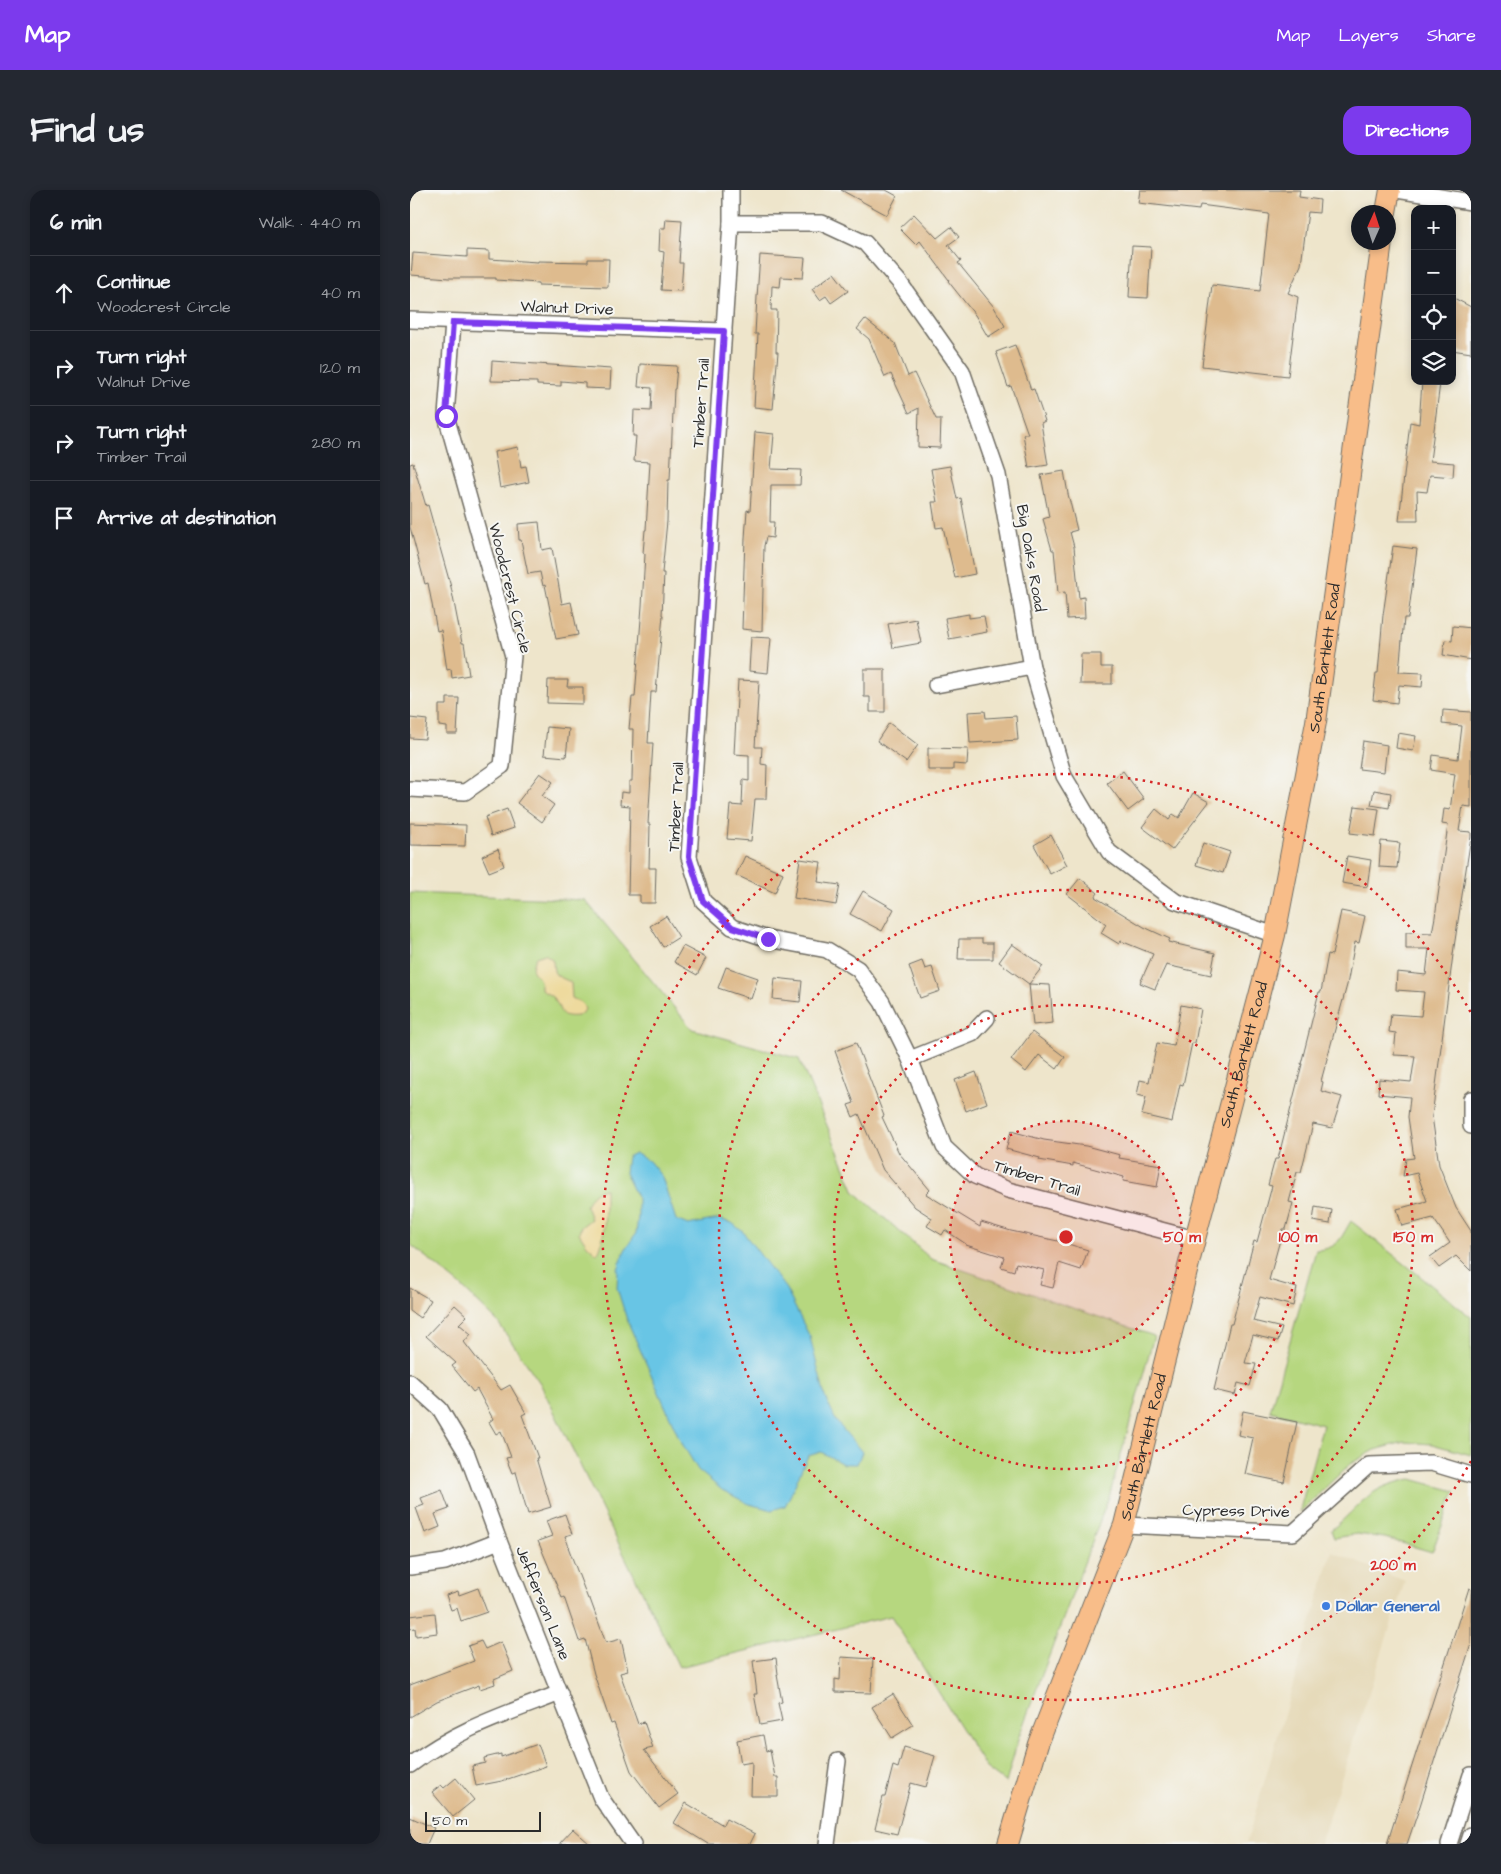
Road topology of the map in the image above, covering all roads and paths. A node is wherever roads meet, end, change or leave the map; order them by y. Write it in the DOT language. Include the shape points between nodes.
graph roads {
  1 [pos="730,190"];
  2 [pos="1390,190"];
  3 [pos="1397,190"];
  4 [pos="1471,202"];
  5 [pos="1387,205"];
  6 [pos="730,223"];
  7 [pos="1381,250"];
  8 [pos="410,320"];
  9 [pos="453,322"];
  10 [pos="724,331"];
  11 [pos="1032,667"];
  12 [pos="936,685"];
  13 [pos="410,789"];
  14 [pos="1275,935"];
  15 [pos="987,1018"];
  16 [pos="910,1059"];
  17 [pos="1471,1099"];
  18 [pos="1471,1126"];
  19 [pos="1195,1239"];
  20 [pos="410,1382"];
  21 [pos="1471,1475"];
  22 [pos="1124,1525"];
  23 [pos="499,1541"];
  24 [pos="410,1567"];
  25 [pos="560,1693"];
  26 [pos="838,1761"];
  27 [pos="410,1765"];
  28 [pos="1471,1775"];
  29 [pos="1471,1835"];
  30 [pos="633,1844"];
  31 [pos="827,1844"];
  32 [pos="1008,1844"];
  33 [pos="1449,1844"];
  34 [pos="1468,1844"];
  1 -- 6 [label="street, Timber Trail"];
  2 -- 5 [label="main road"];
  3 -- 4 [label="street"];
  6 -- 10 [label="street, Timber Trail"];
  6 -- 11 [label="street, Big Oaks Road" via="822,224 865,243 900,283 962,371 998,475"];
  7 -- 14 [label="main road, South Bartlett Road" via="1316,722"];
  8 -- 9 [label="street, Walnut Drive"];
  9 -- 10 [label="street, Walnut Drive"];
  9 -- 13 [label="street, Woodcrest Circle" via="446,416 512,665 502,766 465,792"];
  10 -- 16 [label="street, Timber Trail" via="689,857 703,901 732,927 768,939 827,950 858,969 882,1002"];
  11 -- 12 [label="street"];
  11 -- 14 [label="street, Big Oaks Road" via="1064,776 1109,852 1175,901"];
  14 -- 19 [label="main road, South Bartlett Road"];
  15 -- 16 [label="street" via="972,1034"];
  16 -- 19 [label="street, Timber Trail" via="944,1148 975,1176 1008,1190"];
  17 -- 18 [label="street"];
  19 -- 22 [label="main road, South Bartlett Road"];
  20 -- 23 [label="street, Jefferson Lane" via="440,1410 467,1454"];
  21 -- 22 [label="street, Cypress Drive" via="1430,1463 1369,1465 1293,1533"];
  22 -- 32 [label="main road, South Bartlett Road" via="1038,1744"];
  23 -- 24 [label="street" via="445,1562"];
  23 -- 25 [label="street, Jefferson Lane"];
  25 -- 27 [label="street" via="472,1726"];
  25 -- 30 [label="street, Jefferson Lane" via="600,1798"];
  26 -- 31 [label="street"];
  28 -- 33 [label="street"];
  29 -- 34 [label="street"];
}
